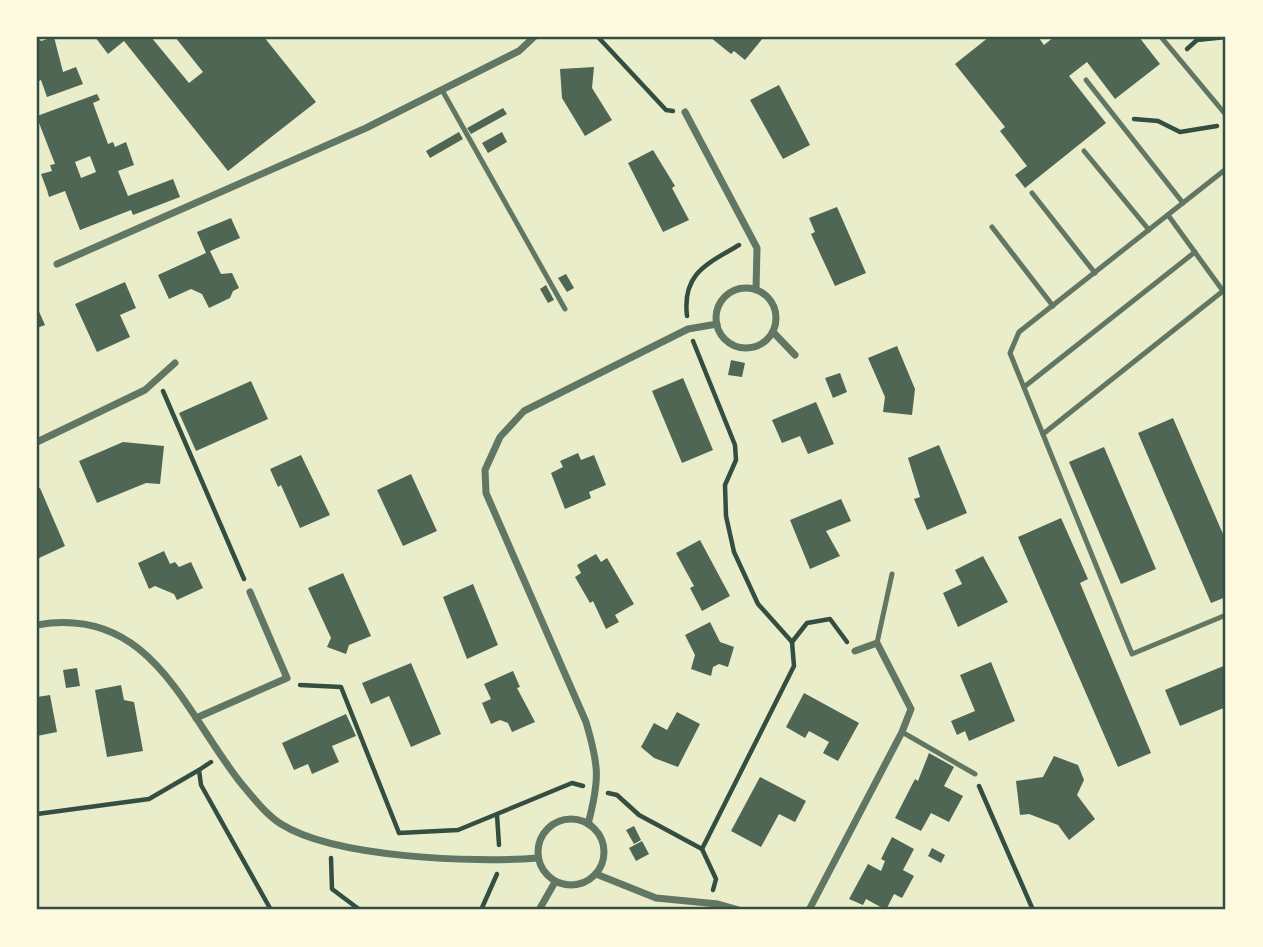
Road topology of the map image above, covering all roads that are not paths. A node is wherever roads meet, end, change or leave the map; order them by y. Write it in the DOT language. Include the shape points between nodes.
graph roads {
  1 [pos="534,37"];
  2 [pos="1161,37"];
  3 [pos="1086,80"];
  4 [pos="442,90"];
  5 [pos="685,112"];
  6 [pos="1226,115"];
  7 [pos="1084,151"];
  8 [pos="1226,169"];
  9 [pos="1032,193"];
  10 [pos="1183,203"];
  11 [pos="1168,215"];
  12 [pos="992,227"];
  13 [pos="1149,230"];
  14 [pos="1195,252"];
  15 [pos="57,264"];
  16 [pos="1095,273"];
  17 [pos="756,290"];
  18 [pos="1053,306"];
  19 [pos="565,309"];
  20 [pos="717,324"];
  21 [pos="773,332"];
  22 [pos="795,355"];
  23 [pos="175,363"];
  24 [pos="1024,387"];
  25 [pos="1043,434"];
  26 [pos="37,442"];
  27 [pos="892,574"];
  28 [pos="250,592"];
  29 [pos="1226,615"];
  30 [pos="37,625"];
  31 [pos="877,643"];
  32 [pos="855,651"];
  33 [pos="196,718"];
  34 [pos="902,732"];
  35 [pos="975,774"];
  36 [pos="588,824"];
  37 [pos="538,858"];
  38 [pos="596,874"];
  39 [pos="555,882"];
  40 [pos="540,910"];
  41 [pos="739,910"];
  42 [pos="809,910"];
  1 -- 4 [label="street" via="519,51"];
  2 -- 6 [label="lane"];
  3 -- 10 [label="lane"];
  4 -- 15 [label="street"];
  4 -- 19 [label="lane"];
  5 -- 17 [label="street" via="757,248"];
  7 -- 13 [label="lane"];
  8 -- 10 [label="lane"];
  9 -- 16 [label="lane"];
  10 -- 11 [label="lane"];
  11 -- 13 [label="lane"];
  11 -- 14 [label="lane"];
  12 -- 18 [label="lane"];
  13 -- 16 [label="lane"];
  14 -- 24 [label="lane"];
  14 -- 25 [label="lane" via="1223,291"];
  16 -- 18 [label="lane"];
  17 -- 20 [label="street" via="727,295 720,303"];
  17 -- 21 [label="street" via="775,310"];
  18 -- 24 [label="lane" via="1019,332 1010,352"];
  20 -- 21 [label="street" via="720,334 736,347 757,346"];
  20 -- 36 [label="street" via="688,329 524,411 500,437 485,470 486,493 586,722 598,761 597,790"];
  21 -- 22 [label="street"];
  23 -- 26 [label="street" via="145,390"];
  24 -- 25 [label="lane"];
  25 -- 29 [label="lane" via="1132,654"];
  27 -- 31 [label="lane"];
  28 -- 33 [label="street" via="287,678"];
  30 -- 33 [label="street" via="90,623 124,636 169,676"];
  31 -- 32 [label="street"];
  31 -- 34 [label="street" via="911,709"];
  33 -- 37 [label="street" via="220,756 279,823 330,843 406,855"];
  34 -- 35 [label="lane"];
  34 -- 42 [label="street"];
  36 -- 37 [label="street" via="571,819 549,827 542,836"];
  36 -- 38 [label="street" via="602,842 602,864"];
  37 -- 39 [label="street"];
  38 -- 39 [label="street" via="578,885"];
  38 -- 41 [label="street" via="656,898"];
  39 -- 40 [label="street"];
}
